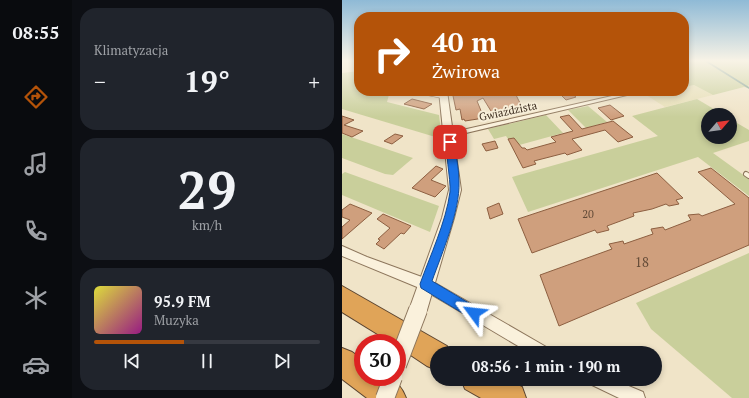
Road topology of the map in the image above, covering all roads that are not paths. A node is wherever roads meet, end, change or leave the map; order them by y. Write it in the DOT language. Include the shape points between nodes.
graph roads {
  1 [pos="443,96"];
  2 [pos="619,96"];
  3 [pos="449,135"];
  4 [pos="342,251"];
  5 [pos="426,284"];
  6 [pos="342,298"];
  7 [pos="406,341"];
  8 [pos="531,346"];
  9 [pos="430,352"];
  10 [pos="342,362"];
  11 [pos="390,386"];
  12 [pos="488,386"];
  13 [pos="610,386"];
  14 [pos="385,398"];
  15 [pos="391,398"];
  16 [pos="510,398"];
  17 [pos="637,398"];
  1 -- 3 [label="street"];
  2 -- 3 [label="street, Gwiaździsta"];
  3 -- 5 [label="street" via="455,182 454,195"];
  4 -- 5 [label="street"];
  5 -- 7 [label="street, bridge"];
  5 -- 8 [label="street"];
  6 -- 9 [label="highway"];
  10 -- 15 [label="highway"];
  11 -- 14 [label="street, bridge"];
  12 -- 16 [label="highway"];
  13 -- 17 [label="street"];
}
